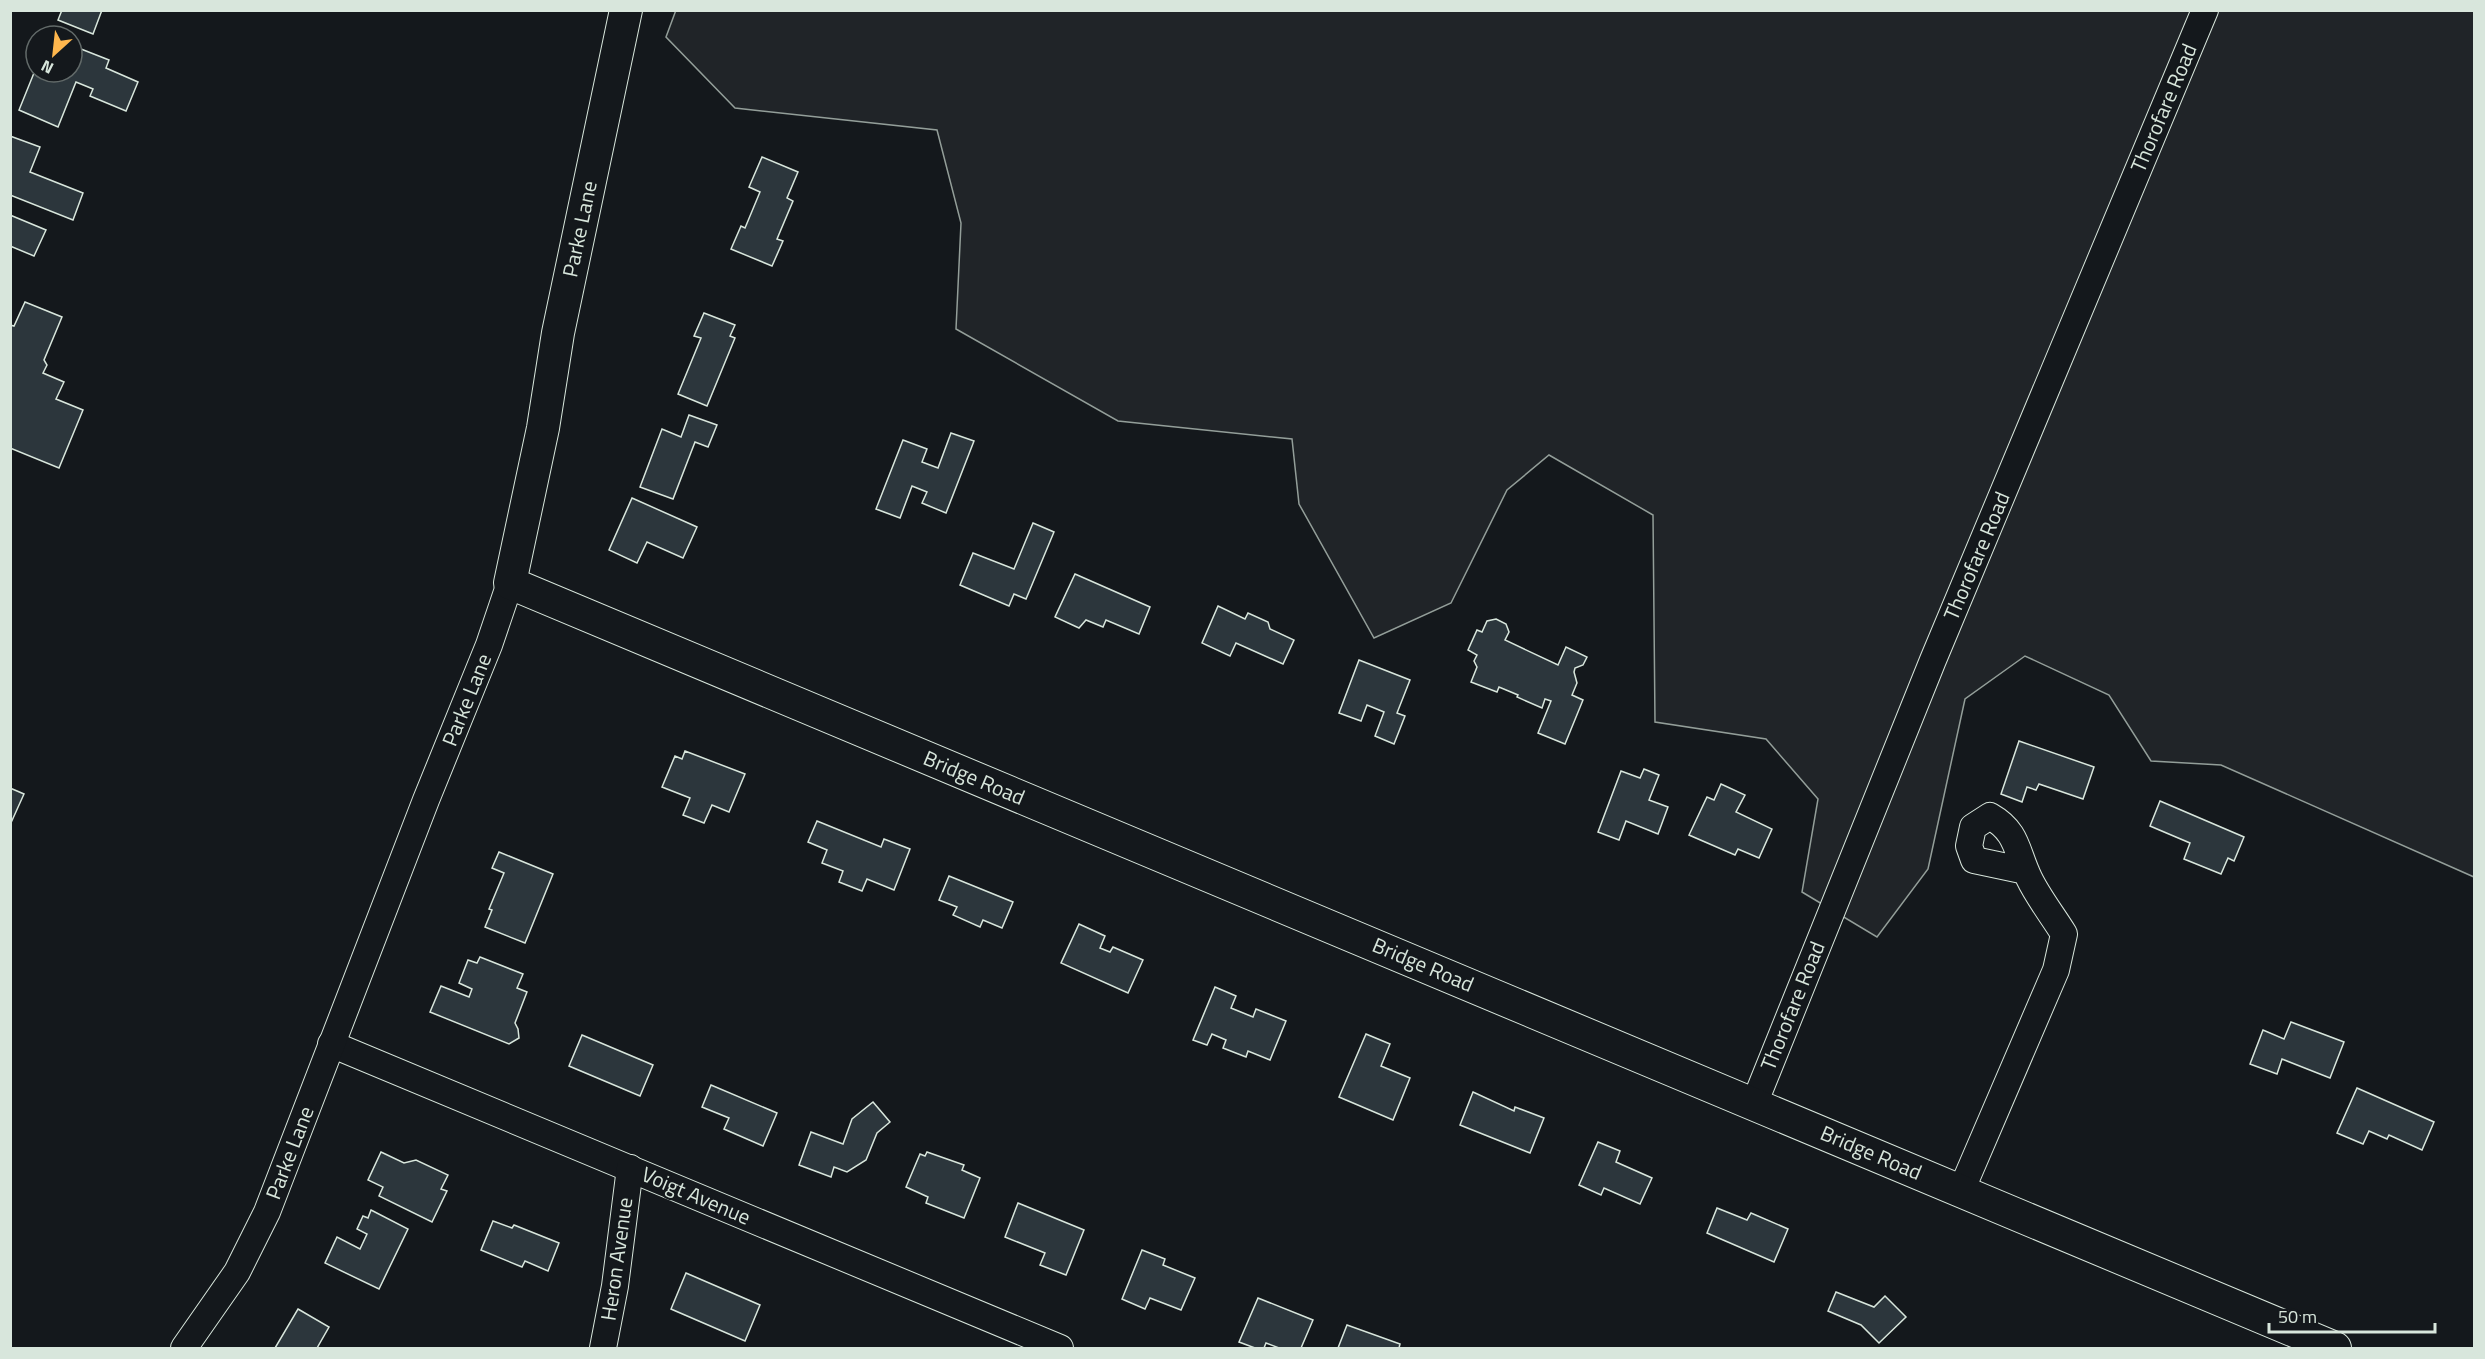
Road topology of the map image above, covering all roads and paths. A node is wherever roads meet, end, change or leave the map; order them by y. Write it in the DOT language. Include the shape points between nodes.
graph roads {
  1 [pos="626,10"];
  2 [pos="2205,10"];
  3 [pos="510,584"];
  4 [pos="2026,871"];
  5 [pos="331,1044"];
  6 [pos="1754,1104"];
  7 [pos="630,1168"];
  8 [pos="1961,1191"];
  9 [pos="184,1348"];
  10 [pos="603,1348"];
  11 [pos="1060,1348"];
  12 [pos="2335,1348"];
  1 -- 3 [label="main road, Parke Lane"];
  2 -- 6 [label="street, Thorofare Road" via="1933,660"];
  3 -- 5 [label="street, Parke Lane"];
  3 -- 6 [label="main road, Bridge Road"];
  4 -- 8 [label="street" via="2064,934 2056,970"];
  5 -- 7 [label="street, Voigt Avenue"];
  5 -- 9 [label="street, Parke Lane" via="253,1243 231,1282"];
  6 -- 8 [label="main road, Bridge Road"];
  7 -- 10 [label="street, Heron Avenue"];
  7 -- 11 [label="street, Voigt Avenue"];
  8 -- 12 [label="main road, Bridge Road"];
}
